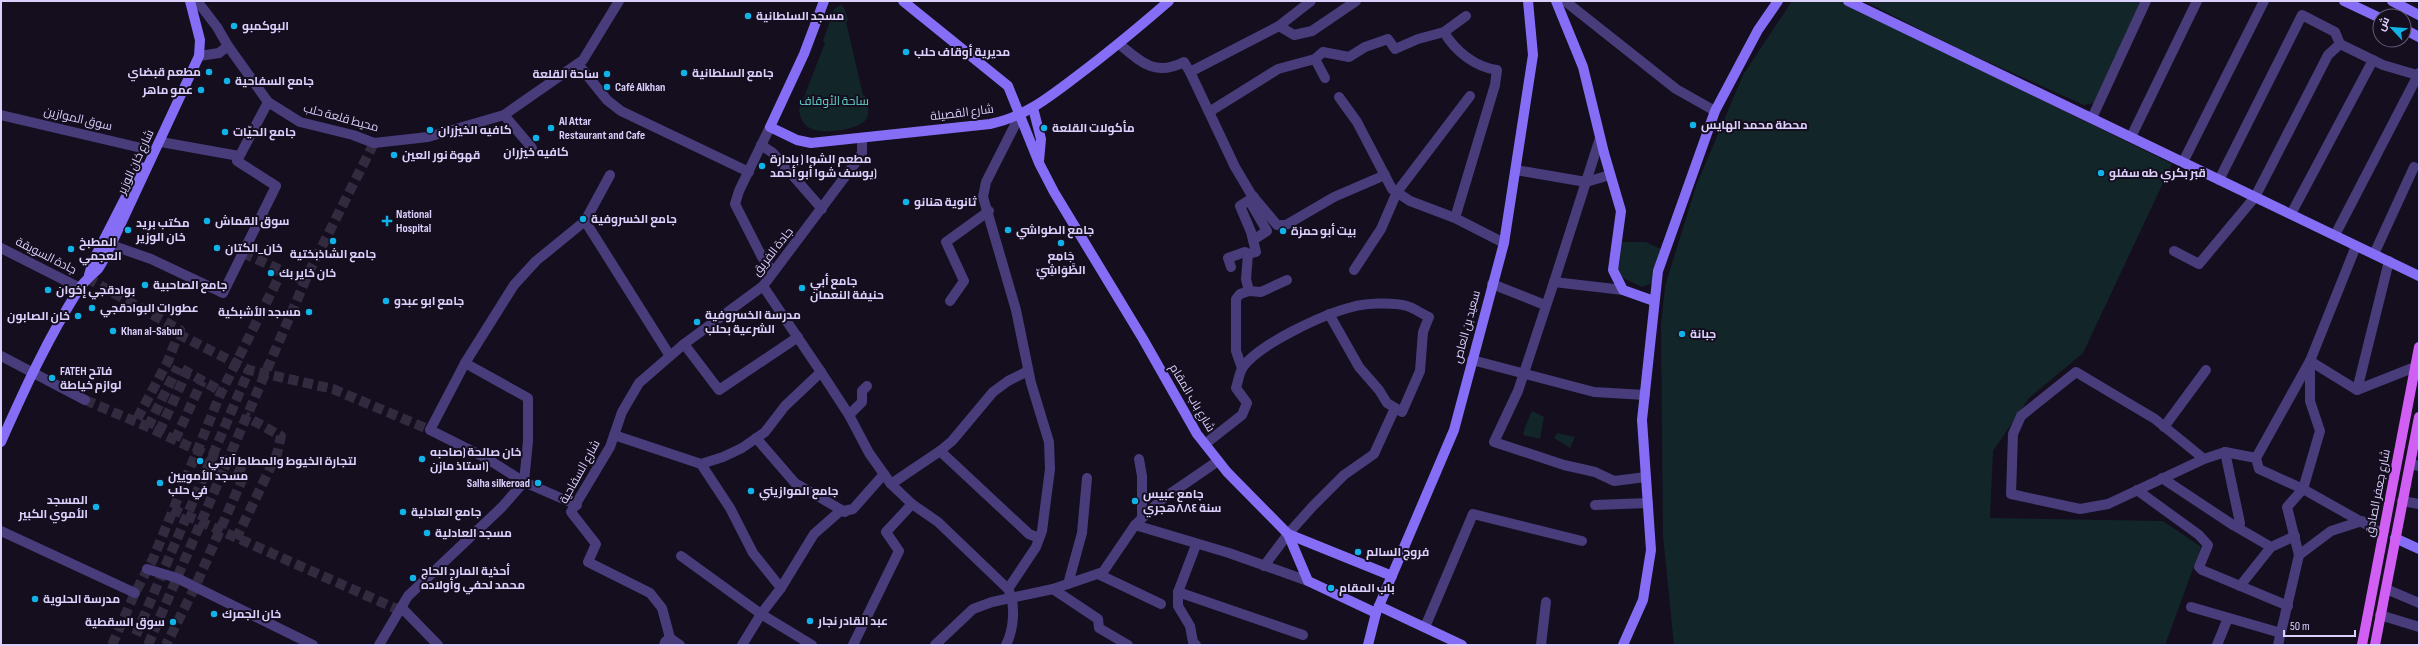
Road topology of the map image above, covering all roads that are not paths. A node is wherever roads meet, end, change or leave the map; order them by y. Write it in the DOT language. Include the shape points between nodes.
graph roads {
  1 [pos="184,1"];
  2 [pos="190,1"];
  3 [pos="197,1"];
  4 [pos="619,1"];
  5 [pos="824,1"];
  6 [pos="903,1"];
  7 [pos="1311,1"];
  8 [pos="1356,1"];
  9 [pos="1528,1"];
  10 [pos="1556,1"];
  11 [pos="1565,1"];
  12 [pos="1778,1"];
  13 [pos="1848,1"];
  14 [pos="2146,1"];
  15 [pos="2197,1"];
  16 [pos="2264,1"];
  17 [pos="2344,1"];
  18 [pos="2392,1"];
  19 [pos="1164,3"];
  20 [pos="2372,14"];
  21 [pos="2419,15"];
  22 [pos="1466,16"];
  23 [pos="1279,26"];
  24 [pos="1444,32"];
  25 [pos="1119,44"];
  26 [pos="2340,44"];
  27 [pos="228,46"];
  28 [pos="196,56"];
  29 [pos="1315,59"];
  30 [pos="2373,60"];
  31 [pos="578,64"];
  32 [pos="1190,72"];
  33 [pos="2418,74"];
  34 [pos="1325,78"];
  35 [pos="1470,96"];
  36 [pos="1339,97"];
  37 [pos="268,102"];
  38 [pos="1033,108"];
  39 [pos="1715,111"];
  40 [pos="1209,112"];
  41 [pos="1,115"];
  42 [pos="504,115"];
  43 [pos="1020,115"];
  44 [pos="2092,118"];
  45 [pos="770,128"];
  46 [pos="2131,137"];
  47 [pos="862,138"];
  48 [pos="1600,138"];
  49 [pos="161,142"];
  50 [pos="762,145"];
  51 [pos="532,148"];
  52 [pos="150,150"];
  53 [pos="239,156"];
  54 [pos="2183,162"];
  55 [pos="1038,163"];
  56 [pos="2414,167"];
  57 [pos="1516,170"];
  58 [pos="749,172"];
  59 [pos="610,175"];
  60 [pos="1610,175"];
  61 [pos="1385,176"];
  62 [pos="2219,180"];
  63 [pos="1586,182"];
  64 [pos="1397,192"];
  65 [pos="2255,197"];
  66 [pos="1251,199"];
  67 [pos="822,209"];
  68 [pos="989,211"];
  69 [pos="2291,214"];
  70 [pos="1455,218"];
  71 [pos="585,222"];
  72 [pos="2335,235"];
  73 [pos="1253,240"];
  74 [pos="1504,243"];
  75 [pos="111,245"];
  76 [pos="2356,246"];
  77 [pos="1,248"];
  78 [pos="2174,250"];
  79 [pos="1248,254"];
  80 [pos="2374,254"];
  81 [pos="2389,261"];
  82 [pos="1231,267"];
  83 [pos="1354,270"];
  84 [pos="773,272"];
  85 [pos="89,274"];
  86 [pos="2419,276"];
  87 [pos="1287,280"];
  88 [pos="1554,282"];
  89 [pos="1492,284"];
  90 [pos="763,286"];
  91 [pos="80,288"];
  92 [pos="1623,290"];
  93 [pos="1249,291"];
  94 [pos="950,301"];
  95 [pos="1654,301"];
  96 [pos="1545,305"];
  97 [pos="1329,314"];
  98 [pos="798,337"];
  99 [pos="684,344"];
  100 [pos="2419,347"];
  101 [pos="1,356"];
  102 [pos="670,356"];
  103 [pos="1472,360"];
  104 [pos="2310,361"];
  105 [pos="464,363"];
  106 [pos="2415,367"];
  107 [pos="1242,368"];
  108 [pos="2206,370"];
  109 [pos="1028,371"];
  110 [pos="32,372"];
  111 [pos="821,372"];
  112 [pos="1523,374"];
  113 [pos="867,386"];
  114 [pos="2357,390"];
  115 [pos="1645,395"];
  116 [pos="85,400"];
  117 [pos="1395,408"];
  118 [pos="849,415"];
  119 [pos="2419,417"];
  120 [pos="2164,427"];
  121 [pos="614,435"];
  122 [pos="756,438"];
  123 [pos="1,442"];
  124 [pos="1205,444"];
  125 [pos="940,451"];
  126 [pos="2225,452"];
  127 [pos="2256,458"];
  128 [pos="1139,459"];
  129 [pos="2204,459"];
  130 [pos="1218,460"];
  131 [pos="701,464"];
  132 [pos="2414,465"];
  133 [pos="884,474"];
  134 [pos="1646,477"];
  135 [pos="1086,478"];
  136 [pos="2162,478"];
  137 [pos="524,482"];
  138 [pos="891,484"];
  139 [pos="2303,489"];
  140 [pos="2137,490"];
  141 [pos="2402,501"];
  142 [pos="1648,503"];
  143 [pos="912,504"];
  144 [pos="2419,504"];
  145 [pos="577,505"];
  146 [pos="1595,505"];
  147 [pos="845,512"];
  148 [pos="1142,517"];
  149 [pos="2362,522"];
  150 [pos="1135,525"];
  151 [pos="2234,525"];
  152 [pos="1,531"];
  153 [pos="1288,534"];
  154 [pos="2383,534"];
  155 [pos="2294,536"];
  156 [pos="1039,538"];
  157 [pos="2395,538"];
  158 [pos="1582,541"];
  159 [pos="1196,544"];
  160 [pos="2271,547"];
  161 [pos="2419,549"];
  162 [pos="2299,555"];
  163 [pos="681,556"];
  164 [pos="1264,566"];
  165 [pos="147,569"];
  166 [pos="1098,574"];
  167 [pos="1392,576"];
  168 [pos="1308,581"];
  169 [pos="1068,584"];
  170 [pos="2240,586"];
  171 [pos="781,588"];
  172 [pos="1008,589"];
  173 [pos="1053,589"];
  174 [pos="2386,589"];
  175 [pos="1178,592"];
  176 [pos="134,593"];
  177 [pos="1013,598"];
  178 [pos="1546,602"];
  179 [pos="2419,603"];
  180 [pos="1162,604"];
  181 [pos="2288,606"];
  182 [pos="401,607"];
  183 [pos="2191,607"];
  184 [pos="1378,610"];
  185 [pos="761,614"];
  186 [pos="2380,615"];
  187 [pos="2228,618"];
  188 [pos="1425,627"];
  189 [pos="2419,627"];
  190 [pos="2281,634"];
  191 [pos="1303,635"];
  192 [pos="667,642"];
  193 [pos="313,645"];
  194 [pos="379,645"];
  195 [pos="438,645"];
  196 [pos="680,645"];
  197 [pos="742,645"];
  198 [pos="812,645"];
  199 [pos="853,645"];
  200 [pos="935,645"];
  201 [pos="1006,645"];
  202 [pos="1128,645"];
  203 [pos="1196,645"];
  204 [pos="1368,645"];
  205 [pos="1462,645"];
  206 [pos="1541,645"];
  207 [pos="1623,645"];
  208 [pos="2217,645"];
  209 [pos="2278,645"];
  210 [pos="2362,645"];
  211 [pos="2375,645"];
  1 -- 28 [label="street"];
  2 -- 28 [label="street" via="200,40"];
  3 -- 27 [label="street, محيط قلعة حلب"];
  4 -- 31 [label="street, محيط قلعة حلب" via="583,60"];
  5 -- 45 [label="street" via="807,48"];
  6 -- 43 [label="street, شارع باب المقام" via="1005,82"];
  7 -- 23 [label="street"];
  8 -- 23 [label="street" via="1312,31 1294,35"];
  9 -- 57 [label="street, سعيد بن العاص" via="1533,55"];
  10 -- 48 [label="street" via="1583,67"];
  11 -- 39 [label="street" via="1676,89"];
  12 -- 39 [label="street" via="1758,30"];
  13 -- 44 [label="street"];
  14 -- 44 [label="street"];
  15 -- 46 [label="street"];
  16 -- 54 [label="street"];
  17 -- 20 [label="street"];
  18 -- 21 [label="street"];
  19 -- 25 [label="street, شارع القصيلة"];
  22 -- 24 [label="street"];
  23 -- 32 [label="street"];
  24 -- 29 [label="street" via="1395,49 1388,39 1365,47 1349,57 1323,52"];
  24 -- 70 [label="street" via="1471,60 1480,66 1497,70 1495,85"];
  25 -- 32 [label="street" via="1147,66 1173,68 1184,62"];
  25 -- 38 [label="street, شارع القصيلة"];
  26 -- 30 [label="street"];
  26 -- 62 [label="street" via="2335,32 2302,16"];
  26 -- 65 [label="street" via="2328,55"];
  27 -- 28 [label="street" via="218,53"];
  27 -- 37 [label="street, محيط قلعة حلب"];
  28 -- 49 [label="street, شارع خان الوزير"];
  28 -- 52 [label="street, شارع خان الوزير"];
  29 -- 34 [label="street"];
  29 -- 40 [label="street" via="1278,69"];
  30 -- 33 [label="street"];
  30 -- 69 [label="street"];
  31 -- 42 [label="street, محيط قلعة حلب"];
  31 -- 58 [label="street" via="607,100 621,111"];
  32 -- 40 [label="street"];
  33 -- 72 [label="street"];
  35 -- 64 [label="street"];
  36 -- 61 [label="street" via="1357,122"];
  37 -- 42 [label="street, محيط قلعة حلب" via="300,122 374,143 428,137"];
  37 -- 53 [label="street"];
  38 -- 43 [label="street, شارع القصيلة"];
  38 -- 55 [label="street" via="1041,139"];
  39 -- 95 [label="street" via="1658,271"];
  40 -- 66 [label="street"];
  41 -- 52 [label="street, سوق الموازين"];
  42 -- 51 [label="street"];
  43 -- 47 [label="street, شارع القصيلة" via="990,124"];
  43 -- 55 [label="street, شارع باب المقام"];
  43 -- 68 [label="street" via="986,182 983,197"];
  44 -- 46 [label="street"];
  45 -- 47 [label="street, شارع القصيلة" via="804,142"];
  45 -- 50 [label="street"];
  46 -- 54 [label="street"];
  47 -- 67 [label="street, جادة الفريق" via="862,153"];
  48 -- 60 [label="street"];
  48 -- 63 [label="street"];
  49 -- 53 [label="street"];
  49 -- 75 [label="street, شارع خان الوزير"];
  50 -- 58 [label="street"];
  50 -- 67 [label="street" via="773,153"];
  52 -- 85 [label="street, شارع خان الوزير" via="93,261"];
  53 -- 75 [label="street" via="237,161 276,186 223,293 151,259"];
  54 -- 62 [label="street"];
  55 -- 124 [label="street, شارع باب المقام"];
  56 -- 80 [label="street"];
  57 -- 63 [label="street"];
  57 -- 74 [label="street, سعيد بن العاص"];
  58 -- 84 [label="street" via="735,204 762,257"];
  59 -- 71 [label="street"];
  60 -- 63 [label="street"];
  60 -- 92 [label="street" via="1621,211 1613,270"];
  61 -- 64 [label="street" via="1392,189"];
  61 -- 66 [label="street" via="1334,197 1286,225 1273,222"];
  62 -- 65 [label="street"];
  63 -- 88 [label="street"];
  64 -- 70 [label="street" via="1410,201"];
  64 -- 83 [label="street" via="1381,229"];
  65 -- 69 [label="street"];
  65 -- 78 [label="street" via="2200,264"];
  66 -- 73 [label="street" via="1240,206"];
  66 -- 73 [label="street" via="1267,231"];
  67 -- 84 [label="street, جادة الفريق"];
  68 -- 94 [label="street" via="946,242 964,281"];
  68 -- 109 [label="street" via="1016,310"];
  69 -- 72 [label="street"];
  70 -- 74 [label="street"];
  71 -- 102 [label="street"];
  71 -- 105 [label="street" via="524,272"];
  72 -- 76 [label="street"];
  73 -- 79 [label="street" via="1256,252"];
  74 -- 89 [label="street, سعيد بن العاص"];
  75 -- 85 [label="street, شارع خان الوزير" via="98,268"];
  76 -- 80 [label="street"];
  76 -- 104 [label="street"];
  77 -- 91 [label="street, جادة السويقة"];
  79 -- 82 [label="street" via="1245,252 1228,258"];
  79 -- 93 [label="street" via="1246,279"];
  80 -- 81 [label="street"];
  81 -- 86 [label="street"];
  81 -- 114 [label="street"];
  84 -- 90 [label="street, جادة الفريق"];
  85 -- 91 [label="street, شارع خان الوزير"];
  87 -- 93 [label="street" via="1262,292"];
  88 -- 92 [label="street"];
  88 -- 96 [label="street"];
  89 -- 96 [label="street"];
  89 -- 103 [label="street, سعيد بن العاص"];
  90 -- 98 [label="street"];
  90 -- 99 [label="street, جادة الفريق"];
  91 -- 110 [label="street, شارع خان الوزير"];
  92 -- 95 [label="street"];
  93 -- 107 [label="street" via="1240,294 1236,299 1236,350"];
  95 -- 115 [label="street"];
  96 -- 112 [label="street"];
  97 -- 107 [label="street" via="1272,344"];
  97 -- 117 [label="street" via="1359,367 1387,403"];
  97 -- 117 [label="street" via="1352,306 1372,304 1406,306 1428,317 1423,332 1420,370 1402,412"];
  98 -- 99 [label="street" via="719,390"];
  98 -- 111 [label="street"];
  99 -- 102 [label="street, جادة الفريق"];
  100 -- 106 [label="main road, شارع جعفر الصادق"];
  101 -- 110 [label="street"];
  102 -- 121 [label="street, شارع السفاحية" via="639,382 622,412"];
  103 -- 112 [label="street"];
  103 -- 167 [label="street, سعيد بن العاص" via="1454,430"];
  104 -- 114 [label="street"];
  104 -- 127 [label="street"];
  104 -- 139 [label="street" via="2310,401 2320,431"];
  105 -- 137 [label="street" via="528,398 528,441"];
  105 -- 137 [label="street" via="430,430 486,458"];
  106 -- 114 [label="street"];
  106 -- 154 [label="main road, شارع جعفر الصادق"];
  107 -- 124 [label="street" via="1236,388 1248,403 1242,415"];
  108 -- 120 [label="street"];
  109 -- 125 [label="street" via="993,392 952,441"];
  109 -- 156 [label="street" via="1049,442 1050,469 1046,509"];
  110 -- 116 [label="street"];
  110 -- 123 [label="street, شارع خان الوزير"];
  111 -- 118 [label="street"];
  111 -- 122 [label="street" via="785,406 765,432"];
  112 -- 115 [label="street" via="1594,392"];
  112 -- 134 [label="street" via="1518,391 1494,442 1595,472 1614,481"];
  113 -- 118 [label="street" via="862,391 862,402"];
  115 -- 134 [label="street" via="1642,420"];
  117 -- 153 [label="street" via="1374,454 1344,475"];
  118 -- 133 [label="street" via="869,453"];
  119 -- 132 [label="main road"];
  120 -- 129 [label="street"];
  120 -- 140 [label="street" via="2076,372 2021,416 2013,434 2011,494 2080,509 2108,504"];
  121 -- 131 [label="street"];
  121 -- 145 [label="street, شارع السفاحية" via="610,447"];
  122 -- 131 [label="street" via="735,451"];
  122 -- 147 [label="street" via="795,482"];
  124 -- 130 [label="street, شارع باب المقام"];
  125 -- 138 [label="street"];
  125 -- 156 [label="street" via="1029,534"];
  126 -- 127 [label="street"];
  126 -- 129 [label="street"];
  126 -- 151 [label="street" via="2240,523"];
  127 -- 139 [label="street" via="2260,469"];
  128 -- 148 [label="street" via="1142,476"];
  129 -- 136 [label="street"];
  130 -- 148 [label="street" via="1161,500"];
  130 -- 153 [label="street, شارع باب المقام"];
  131 -- 171 [label="street" via="730,508 753,553"];
  132 -- 141 [label="main road"];
  133 -- 138 [label="street"];
  133 -- 147 [label="street" via="853,509"];
  134 -- 142 [label="street"];
  135 -- 169 [label="street" via="1082,533"];
  136 -- 140 [label="street"];
  136 -- 151 [label="street"];
  137 -- 145 [label="street"];
  137 -- 182 [label="street" via="502,507 408,596"];
  138 -- 143 [label="street"];
  139 -- 149 [label="street"];
  139 -- 155 [label="street" via="2286,507"];
  140 -- 170 [label="street" via="2204,540 2208,545 2199,567 2202,570"];
  141 -- 144 [label="street"];
  141 -- 157 [label="main road"];
  142 -- 146 [label="street"];
  142 -- 207 [label="street" via="1651,550 1643,600"];
  143 -- 172 [label="street" via="938,522"];
  143 -- 199 [label="street" via="886,532 899,551"];
  145 -- 192 [label="street, شارع السفاحية" via="572,512 596,544 588,562 650,593 662,608"];
  147 -- 171 [label="street" via="839,512 814,534"];
  148 -- 150 [label="street"];
  149 -- 154 [label="street"];
  149 -- 162 [label="street" via="2331,531"];
  150 -- 159 [label="street"];
  150 -- 166 [label="street" via="1103,572"];
  151 -- 160 [label="street"];
  152 -- 176 [label="street"];
  153 -- 164 [label="street"];
  153 -- 167 [label="street, شارع باب المقام"];
  153 -- 168 [label="street"];
  154 -- 210 [label="main road, شارع جعفر الصادق"];
  155 -- 160 [label="street"];
  155 -- 162 [label="street"];
  156 -- 172 [label="street" via="1034,551"];
  157 -- 161 [label="street"];
  157 -- 174 [label="main road"];
  158 -- 188 [label="street" via="1472,514"];
  159 -- 164 [label="street"];
  159 -- 175 [label="street"];
  160 -- 170 [label="street"];
  162 -- 181 [label="street"];
  163 -- 185 [label="street"];
  164 -- 168 [label="street"];
  165 -- 193 [label="street" via="177,578"];
  166 -- 169 [label="street"];
  166 -- 180 [label="street"];
  167 -- 184 [label="street, سعيد بن العاص"];
  168 -- 184 [label="street"];
  169 -- 173 [label="street"];
  170 -- 181 [label="street"];
  171 -- 185 [label="street"];
  172 -- 177 [label="street"];
  173 -- 177 [label="street"];
  173 -- 202 [label="street" via="1098,619 1099,628"];
  174 -- 179 [label="street"];
  174 -- 186 [label="main road"];
  175 -- 191 [label="street"];
  175 -- 203 [label="street" via="1178,606 1190,626"];
  177 -- 200 [label="street" via="973,609"];
  177 -- 201 [label="street" via="1012,623"];
  178 -- 206 [label="street"];
  181 -- 190 [label="street"];
  182 -- 194 [label="street"];
  182 -- 195 [label="street"];
  183 -- 187 [label="street"];
  184 -- 188 [label="street"];
  184 -- 204 [label="street, سعيد بن العاص"];
  185 -- 197 [label="street"];
  185 -- 198 [label="street"];
  186 -- 189 [label="street"];
  186 -- 211 [label="main road"];
  187 -- 190 [label="street"];
  187 -- 208 [label="street"];
  188 -- 205 [label="street"];
  190 -- 209 [label="street"];
  192 -- 196 [label="street"];
}
